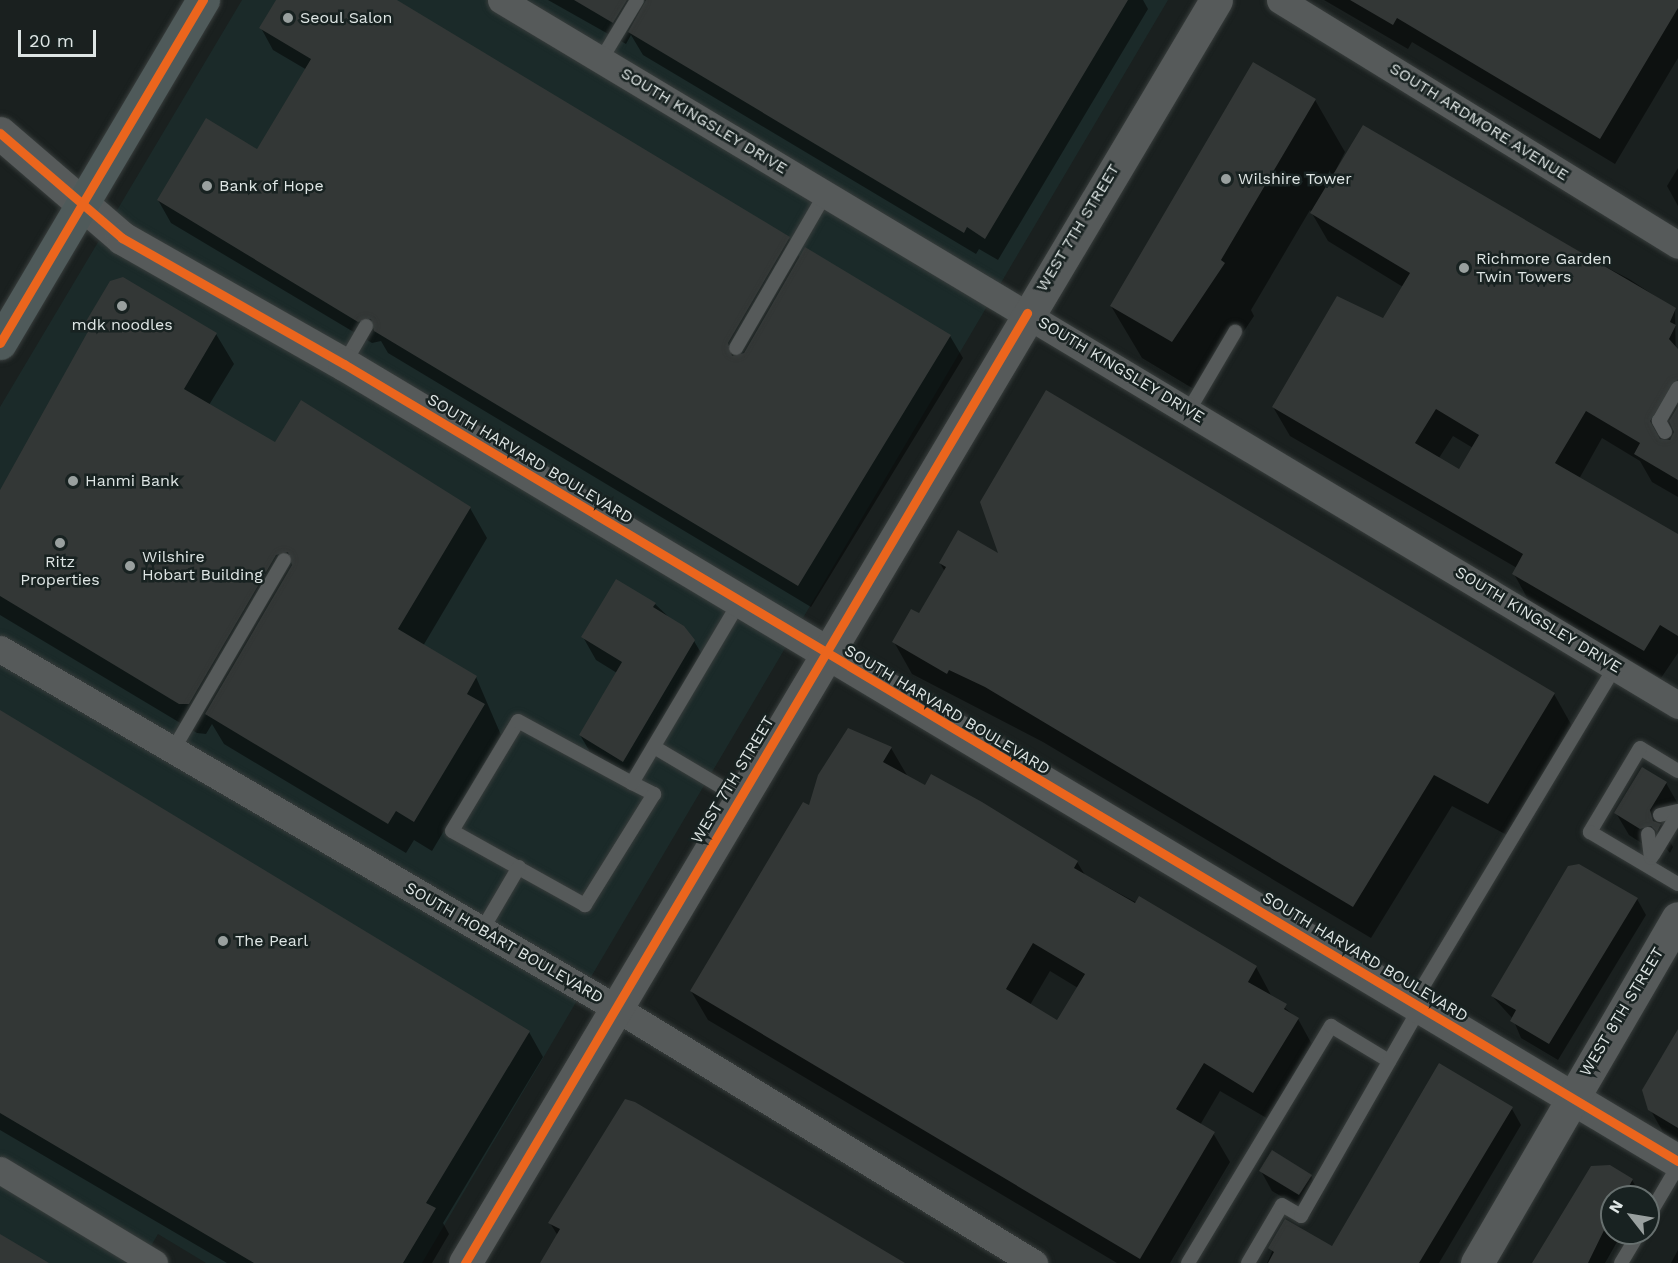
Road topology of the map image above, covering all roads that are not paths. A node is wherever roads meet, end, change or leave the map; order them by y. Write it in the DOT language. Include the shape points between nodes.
graph roads {
  1 [pos="203,0"];
  2 [pos="501,0"];
  3 [pos="637,0"];
  4 [pos="1216,0"];
  5 [pos="1280,0"];
  6 [pos="602,60"];
  7 [pos="0,132"];
  8 [pos="826,193"];
  9 [pos="81,200"];
  10 [pos="1678,245"];
  11 [pos="1027,313"];
  12 [pos="366,326"];
  13 [pos="1235,332"];
  14 [pos="0,343"];
  15 [pos="736,348"];
  16 [pos="344,364"];
  17 [pos="1678,388"];
  18 [pos="1189,410"];
  19 [pos="1665,432"];
  20 [pos="284,560"];
  21 [pos="739,603"];
  22 [pos="0,649"];
  23 [pos="825,655"];
  24 [pos="1615,667"];
  25 [pos="1678,705"];
  26 [pos="654,747"];
  27 [pos="173,750"];
  28 [pos="1678,770"];
  29 [pos="632,783"];
  30 [pos="740,798"];
  31 [pos="1678,812"];
  32 [pos="1660,815"];
  33 [pos="1648,834"];
  34 [pos="1650,860"];
  35 [pos="519,867"];
  36 [pos="1678,884"];
  37 [pos="1678,918"];
  38 [pos="482,930"];
  39 [pos="1417,1005"];
  40 [pos="616,1008"];
  41 [pos="1389,1061"];
  42 [pos="1572,1097"];
  43 [pos="1678,1164"];
  44 [pos="0,1170"];
  45 [pos="1660,1196"];
  46 [pos="1632,1245"];
  47 [pos="154,1263"];
  48 [pos="465,1263"];
  49 [pos="1034,1263"];
  50 [pos="1188,1263"];
  51 [pos="1248,1263"];
  52 [pos="1478,1263"];
  53 [pos="1622,1263"];
  1 -- 9 [label="main road"];
  2 -- 6 [label="street, SOUTH KINGSLEY DRIVE"];
  3 -- 6 [label="lane"];
  4 -- 11 [label="street, WEST 7TH STREET"];
  5 -- 10 [label="street, SOUTH ARDMORE AVENUE"];
  6 -- 8 [label="street, SOUTH KINGSLEY DRIVE"];
  7 -- 9 [label="street, SOUTH HARVARD BOULEVARD"];
  8 -- 11 [label="street, SOUTH KINGSLEY DRIVE"];
  8 -- 15 [label="lane"];
  9 -- 14 [label="main road"];
  9 -- 16 [label="street, SOUTH HARVARD BOULEVARD" via="122,238"];
  11 -- 18 [label="street, SOUTH KINGSLEY DRIVE"];
  11 -- 23 [label="street, WEST 7TH STREET"];
  12 -- 16 [label="lane"];
  13 -- 18 [label="lane"];
  16 -- 21 [label="street, SOUTH HARVARD BOULEVARD"];
  17 -- 19 [label="lane" via="1659,421"];
  18 -- 24 [label="street, SOUTH KINGSLEY DRIVE"];
  20 -- 27 [label="lane"];
  21 -- 23 [label="street, SOUTH HARVARD BOULEVARD"];
  21 -- 26 [label="lane"];
  22 -- 27 [label="street, SOUTH HOBART BOULEVARD"];
  23 -- 30 [label="street, WEST 7TH STREET"];
  23 -- 39 [label="street, SOUTH HARVARD BOULEVARD"];
  24 -- 25 [label="street, SOUTH KINGSLEY DRIVE"];
  24 -- 39 [label="lane"];
  26 -- 29 [label="lane"];
  26 -- 30 [label="lane"];
  27 -- 38 [label="street, SOUTH HOBART BOULEVARD"];
  28 -- 34 [label="lane" via="1640,748 1590,832"];
  29 -- 35 [label="lane" via="654,794 585,905"];
  29 -- 35 [label="lane" via="518,721 452,831"];
  30 -- 40 [label="street, WEST 7TH STREET"];
  31 -- 32 [label="lane"];
  31 -- 34 [label="lane"];
  33 -- 34 [label="lane"];
  34 -- 36 [label="lane"];
  35 -- 38 [label="lane"];
  37 -- 42 [label="street, WEST 8TH STREET"];
  38 -- 40 [label="street, SOUTH HOBART BOULEVARD"];
  39 -- 41 [label="lane"];
  39 -- 42 [label="street, SOUTH HARVARD BOULEVARD"];
  40 -- 48 [label="street, WEST 7TH STREET"];
  40 -- 49 [label="street, SOUTH HOBART BOULEVARD"];
  41 -- 50 [label="lane" via="1331,1026"];
  41 -- 51 [label="lane" via="1301,1216 1282,1205"];
  42 -- 43 [label="street, SOUTH HARVARD BOULEVARD"];
  42 -- 52 [label="street, WEST 8TH STREET"];
  43 -- 45 [label="lane"];
  44 -- 47 [label="street"];
  46 -- 53 [label="lane"];
}
